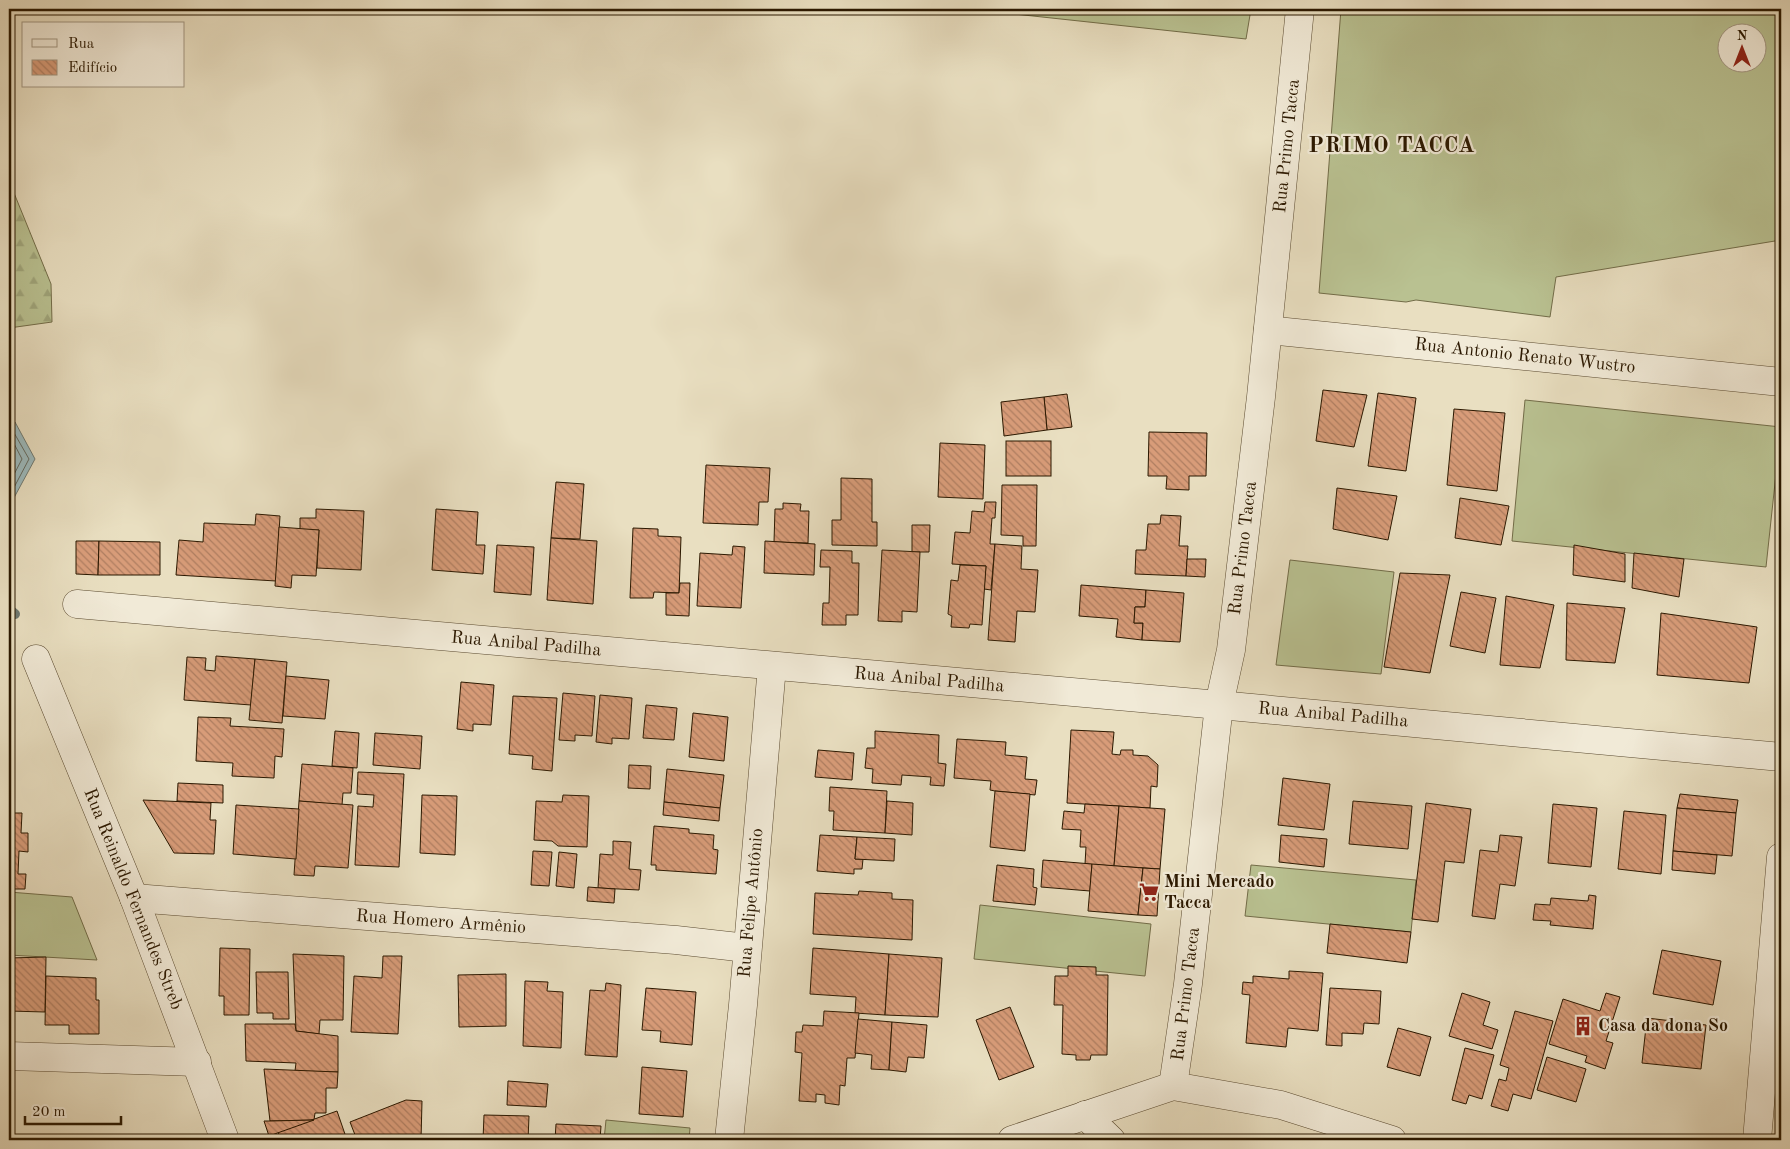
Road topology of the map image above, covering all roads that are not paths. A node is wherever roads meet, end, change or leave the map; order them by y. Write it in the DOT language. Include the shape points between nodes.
graph roads {
  1 [pos="1300,9"];
  2 [pos="1268,330"];
  3 [pos="1781,382"];
  4 [pos="77,604"];
  5 [pos="36,659"];
  6 [pos="772,666"];
  7 [pos="1218,705"];
  8 [pos="1781,757"];
  9 [pos="1781,857"];
  10 [pos="134,898"];
  11 [pos="747,948"];
  12 [pos="9,1056"];
  13 [pos="197,1062"];
  14 [pos="1173,1086"];
  15 [pos="1086,1115"];
  16 [pos="225,1140"];
  17 [pos="729,1140"];
  18 [pos="1012,1140"];
  19 [pos="1111,1140"];
  20 [pos="1392,1140"];
  21 [pos="1757,1140"];
  1 -- 2 [label="street, Rua Primo Tacca"];
  2 -- 3 [label="street, Rua Antonio Renato Wustro"];
  2 -- 7 [label="street, Rua Primo Tacca" via="1230,650"];
  4 -- 6 [label="street, Rua Anibal Padilha"];
  5 -- 10 [label="street, Rua Reinaldo Fernandes Streb"];
  6 -- 7 [label="street, Rua Anibal Padilha"];
  6 -- 11 [label="street, Rua Felipe Antônio"];
  7 -- 8 [label="street, Rua Anibal Padilha"];
  7 -- 14 [label="street, Rua Primo Tacca" via="1188,984"];
  9 -- 21 [label="street"];
  10 -- 11 [label="street, Rua Homero Armênio"];
  10 -- 13 [label="street, Rua Reinaldo Fernandes Streb"];
  11 -- 17 [label="street, Rua Felipe Antônio"];
  12 -- 13 [label="street"];
  13 -- 16 [label="street, Rua Reinaldo Fernandes Streb"];
  14 -- 15 [label="street"];
  14 -- 20 [label="street" via="1280,1105"];
  15 -- 18 [label="street"];
  15 -- 19 [label="street"];
}
